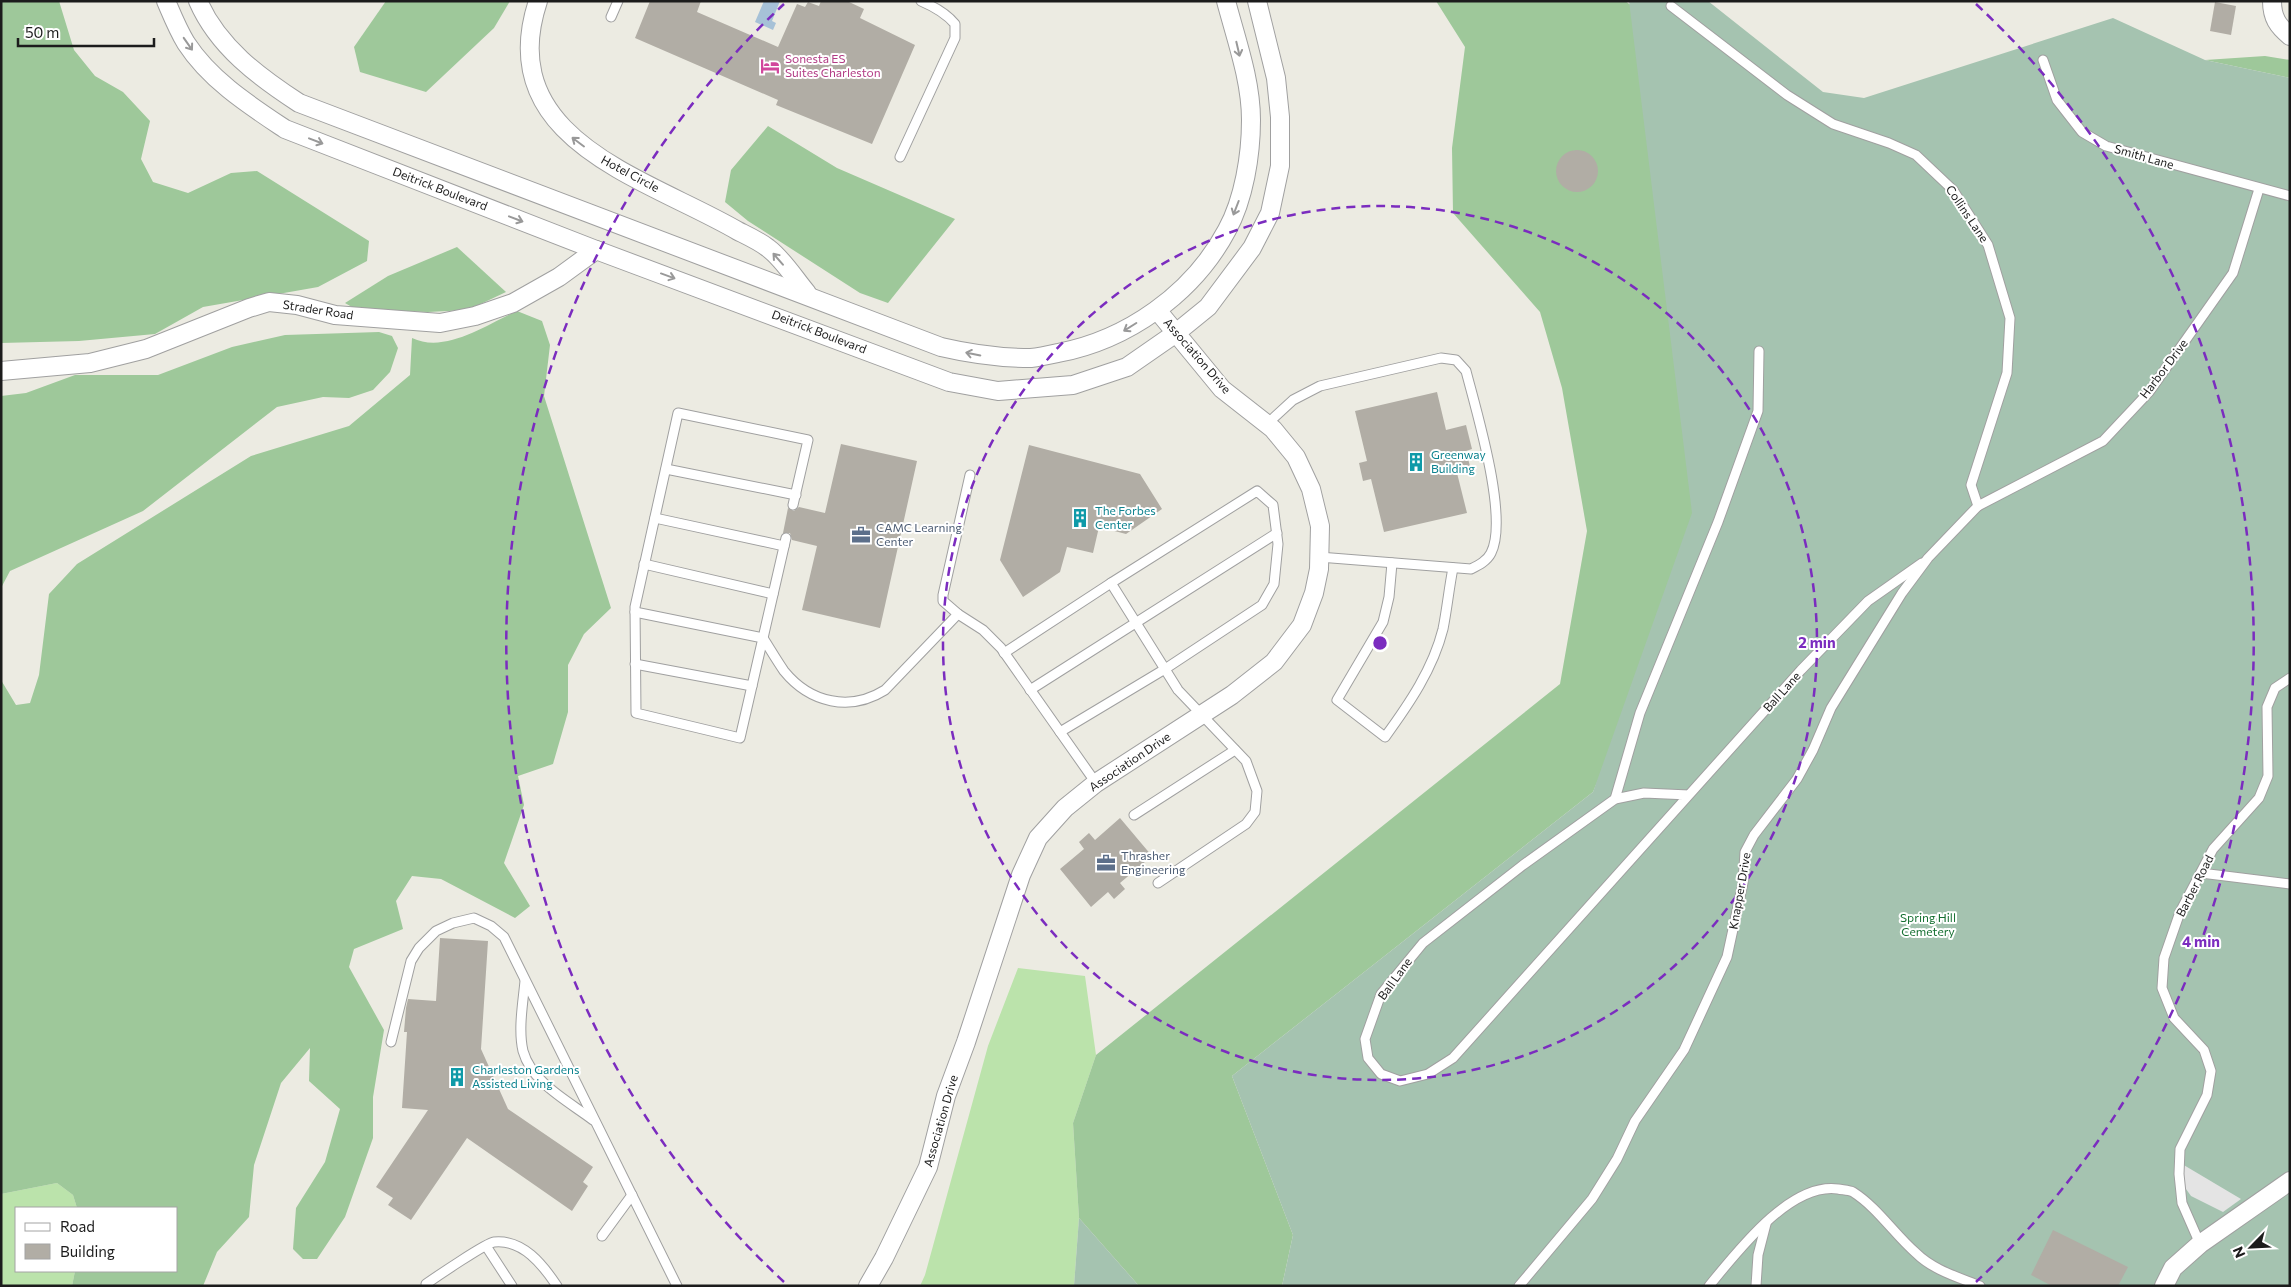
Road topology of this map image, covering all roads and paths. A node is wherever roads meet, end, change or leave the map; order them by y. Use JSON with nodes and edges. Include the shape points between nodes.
{"nodes":[{"id":1,"x":166,"y":1,"type":"edge"},
{"id":2,"x":198,"y":1,"type":"edge"},
{"id":3,"x":538,"y":1,"type":"edge"},
{"id":4,"x":618,"y":1,"type":"edge"},
{"id":5,"x":921,"y":1,"type":"edge"},
{"id":6,"x":1226,"y":1,"type":"edge"},
{"id":7,"x":1257,"y":1,"type":"edge"},
{"id":8,"x":2272,"y":1,"type":"edge"},
{"id":9,"x":1671,"y":6,"type":"dead end"},
{"id":10,"x":611,"y":17,"type":"dead end"},
{"id":11,"x":2290,"y":36,"type":"edge"},
{"id":12,"x":2043,"y":60,"type":"dead end"},
{"id":13,"x":900,"y":157,"type":"dead end"},
{"id":14,"x":2259,"y":189,"type":"junction"},
{"id":15,"x":2290,"y":196,"type":"edge"},
{"id":16,"x":596,"y":250,"type":"junction"},
{"id":17,"x":809,"y":296,"type":"junction"},
{"id":18,"x":1157,"y":310,"type":"junction"},
{"id":19,"x":1176,"y":333,"type":"junction"},
{"id":20,"x":1759,"y":350,"type":"dead end"},
{"id":21,"x":1,"y":371,"type":"edge"},
{"id":22,"x":1267,"y":424,"type":"junction"},
{"id":23,"x":666,"y":469,"type":"junction"},
{"id":24,"x":970,"y":475,"type":"dead end"},
{"id":25,"x":796,"y":496,"type":"junction"},
{"id":26,"x":793,"y":505,"type":"dead end"},
{"id":27,"x":1978,"y":506,"type":"junction"},
{"id":28,"x":655,"y":518,"type":"junction"},
{"id":29,"x":1277,"y":533,"type":"junction"},
{"id":30,"x":1319,"y":558,"type":"junction"},
{"id":31,"x":1928,"y":558,"type":"junction"},
{"id":32,"x":1392,"y":563,"type":"junction"},
{"id":33,"x":644,"y":564,"type":"junction"},
{"id":34,"x":1453,"y":568,"type":"junction"},
{"id":35,"x":1111,"y":583,"type":"junction"},
{"id":36,"x":773,"y":594,"type":"junction"},
{"id":37,"x":635,"y":612,"type":"junction"},
{"id":38,"x":958,"y":614,"type":"junction"},
{"id":39,"x":1136,"y":623,"type":"junction"},
{"id":40,"x":763,"y":638,"type":"junction"},
{"id":41,"x":1004,"y":653,"type":"junction"},
{"id":42,"x":636,"y":664,"type":"junction"},
{"id":43,"x":1165,"y":669,"type":"junction"},
{"id":44,"x":2290,"y":678,"type":"edge"},
{"id":45,"x":752,"y":686,"type":"junction"},
{"id":46,"x":1030,"y":690,"type":"junction"},
{"id":47,"x":1203,"y":714,"type":"junction"},
{"id":48,"x":1060,"y":732,"type":"junction"},
{"id":49,"x":1235,"y":750,"type":"junction"},
{"id":50,"x":1096,"y":783,"type":"junction"},
{"id":51,"x":1689,"y":795,"type":"junction"},
{"id":52,"x":1616,"y":799,"type":"junction"},
{"id":53,"x":1134,"y":815,"type":"dead end"},
{"id":54,"x":2201,"y":873,"type":"junction"},
{"id":55,"x":1158,"y":884,"type":"dead end"},
{"id":56,"x":2290,"y":884,"type":"edge"},
{"id":57,"x":525,"y":980,"type":"junction"},
{"id":58,"x":391,"y":1042,"type":"dead end"},
{"id":59,"x":595,"y":1121,"type":"junction"},
{"id":60,"x":2290,"y":1181,"type":"edge"},
{"id":61,"x":632,"y":1195,"type":"junction"},
{"id":62,"x":1766,"y":1224,"type":"junction"},
{"id":63,"x":602,"y":1236,"type":"dead end"},
{"id":64,"x":2200,"y":1244,"type":"junction"},
{"id":65,"x":486,"y":1246,"type":"junction"},
{"id":66,"x":426,"y":1284,"type":"dead end"},
{"id":67,"x":512,"y":1286,"type":"edge"},
{"id":68,"x":557,"y":1286,"type":"edge"},
{"id":69,"x":677,"y":1286,"type":"edge"},
{"id":70,"x":868,"y":1286,"type":"edge"},
{"id":71,"x":1519,"y":1286,"type":"edge"},
{"id":72,"x":1709,"y":1286,"type":"edge"},
{"id":73,"x":1756,"y":1286,"type":"edge"},
{"id":74,"x":1980,"y":1286,"type":"edge"},
{"id":75,"x":2164,"y":1286,"type":"edge"}],
"edges":[{"from":1,"to":16,"type":"street","name":"Deitrick Boulevard","one_way":true,"via":[[187,43],[209,70],[242,101],[285,129]]},
{"from":2,"to":17,"type":"street","via":[[225,44],[258,76],[299,103]]},
{"from":17,"to":3,"type":"street","name":"Hotel Circle","one_way":true,"via":[[768,248],[703,210],[608,164],[571,137],[546,109],[532,78],[530,25]]},
{"from":4,"to":10,"type":"lane"},
{"from":5,"to":13,"type":"lane","via":[[936,7],[956,24],[955,38]]},
{"from":6,"to":18,"type":"street","one_way":true,"via":[[1246,82],[1251,120],[1239,200],[1212,255],[1182,289]]},
{"from":7,"to":19,"type":"street","name":"Deitrick Boulevard","via":[[1276,78],[1280,117],[1280,166],[1270,213],[1252,248],[1228,283],[1208,307]]},
{"from":8,"to":11,"type":"street","via":[[2272,12],[2278,26]]},
{"from":9,"to":27,"type":"lane","name":"Collins Lane","via":[[1786,95],[1833,124],[1916,155],[1953,190],[1988,245],[2010,318],[2007,373],[1971,484]]},
{"from":12,"to":14,"type":"lane","name":"Smith Lane","via":[[2057,100],[2082,132],[2106,146]]},
{"from":14,"to":15,"type":"lane"},
{"from":14,"to":27,"type":"lane","name":"Harbor Drive","via":[[2234,273],[2149,392],[2103,441]]},
{"from":16,"to":19,"type":"street","name":"Deitrick Boulevard","one_way":true,"via":[[949,382],[998,391],[1073,385],[1127,367]]},
{"from":16,"to":21,"type":"street","name":"Strader Road","via":[[559,277],[513,303],[475,316],[440,323],[335,315],[269,302],[146,349],[90,363]]},
{"from":18,"to":17,"type":"street","one_way":true,"via":[[1123,332],[1080,349],[1033,358],[979,355],[941,347]]},
{"from":18,"to":19,"type":"street","name":"Association Drive"},
{"from":19,"to":22,"type":"street","name":"Association Drive","via":[[1222,389]]},
{"from":20,"to":52,"type":"lane","via":[[1758,411],[1718,522],[1640,713]]},
{"from":22,"to":30,"type":"street","name":"Association Drive","via":[[1296,457],[1311,489],[1320,526]]},
{"from":22,"to":34,"type":"lane","via":[[1293,400],[1320,386],[1441,358],[1456,360],[1466,371],[1490,465],[1495,540],[1484,562],[1471,569]]},
{"from":23,"to":25,"type":"lane"},
{"from":23,"to":25,"type":"lane","via":[[678,413],[808,440]]},
{"from":23,"to":28,"type":"lane"},
{"from":24,"to":38,"type":"lane","via":[[943,601]]},
{"from":25,"to":26,"type":"lane"},
{"from":27,"to":31,"type":"lane","name":"Knapper Drive"},
{"from":28,"to":33,"type":"lane"},
{"from":28,"to":36,"type":"lane","via":[[785,542]]},
{"from":29,"to":35,"type":"lane","via":[[1273,505],[1257,491]]},
{"from":29,"to":39,"type":"lane"},
{"from":29,"to":43,"type":"lane","via":[[1274,584],[1262,605]]},
{"from":30,"to":32,"type":"lane"},
{"from":30,"to":47,"type":"street","name":"Association Drive","via":[[1314,593],[1302,625],[1274,662]]},
{"from":31,"to":51,"type":"lane","name":"Ball Lane","via":[[1868,601]]},
{"from":31,"to":71,"type":"lane","name":"Knapper Drive","via":[[1902,592],[1831,708],[1797,779],[1754,835],[1745,852],[1743,883],[1727,956],[1684,1050],[1636,1121],[1592,1199]]},
{"from":32,"to":34,"type":"lane"},
{"from":32,"to":34,"type":"lane","via":[[1383,622],[1337,700],[1385,737],[1412,699],[1429,666],[1442,630]]},
{"from":33,"to":36,"type":"lane"},
{"from":33,"to":37,"type":"lane"},
{"from":35,"to":39,"type":"lane"},
{"from":35,"to":41,"type":"lane"},
{"from":36,"to":40,"type":"lane"},
{"from":37,"to":40,"type":"lane"},
{"from":37,"to":42,"type":"lane"},
{"from":38,"to":40,"type":"lane","via":[[885,690],[870,700],[842,704],[816,697],[801,687],[785,672]]},
{"from":38,"to":41,"type":"lane","via":[[983,630]]},
{"from":39,"to":43,"type":"lane"},
{"from":39,"to":46,"type":"lane"},
{"from":40,"to":45,"type":"lane"},
{"from":41,"to":46,"type":"lane"},
{"from":42,"to":45,"type":"lane"},
{"from":42,"to":45,"type":"lane","via":[[636,714],[740,738]]},
{"from":43,"to":47,"type":"lane","via":[[1178,690]]},
{"from":43,"to":48,"type":"lane"},
{"from":44,"to":54,"type":"lane","name":"Barber Road","via":[[2275,688],[2267,707],[2268,776],[2259,798],[2213,849]]},
{"from":46,"to":48,"type":"lane"},
{"from":47,"to":49,"type":"lane"},
{"from":47,"to":50,"type":"street","name":"Association Drive"},
{"from":48,"to":50,"type":"lane"},
{"from":49,"to":53,"type":"lane"},
{"from":49,"to":55,"type":"lane","via":[[1253,775],[1257,791],[1255,812],[1246,824]]},
{"from":50,"to":70,"type":"street","name":"Association Drive","via":[[1065,808],[1038,838],[1021,875],[946,1096],[928,1167]]},
{"from":51,"to":52,"type":"lane","name":"Ball Lane","via":[[1644,793]]},
{"from":51,"to":52,"type":"lane","name":"Ball Lane","via":[[1453,1058],[1428,1074],[1400,1081],[1381,1074],[1368,1058],[1365,1039],[1381,994],[1423,942]]},
{"from":54,"to":56,"type":"lane"},
{"from":54,"to":64,"type":"lane","name":"Barber Road","via":[[2180,912],[2164,958],[2162,988],[2174,1018],[2204,1050],[2211,1071],[2207,1095],[2180,1148],[2182,1203]]},
{"from":57,"to":58,"type":"lane","via":[[504,937],[474,918],[453,923],[436,931],[411,961]]},
{"from":57,"to":59,"type":"lane"},
{"from":57,"to":59,"type":"lane","via":[[522,1027],[524,1051],[531,1067],[542,1083]]},
{"from":59,"to":61,"type":"lane"},
{"from":60,"to":64,"type":"street"},
{"from":61,"to":63,"type":"lane"},
{"from":61,"to":69,"type":"lane"},
{"from":62,"to":72,"type":"lane","via":[[1750,1236]]},
{"from":62,"to":73,"type":"lane","via":[[1758,1255]]},
{"from":62,"to":74,"type":"lane","via":[[1776,1212],[1812,1191],[1834,1188],[1851,1191],[1874,1209],[1917,1255],[1935,1268]]},
{"from":64,"to":75,"type":"street","via":[[2173,1268]]},
{"from":65,"to":66,"type":"lane"},
{"from":65,"to":67,"type":"lane"},
{"from":65,"to":68,"type":"lane","via":[[492,1242],[509,1243],[526,1251],[542,1265]]}]}
